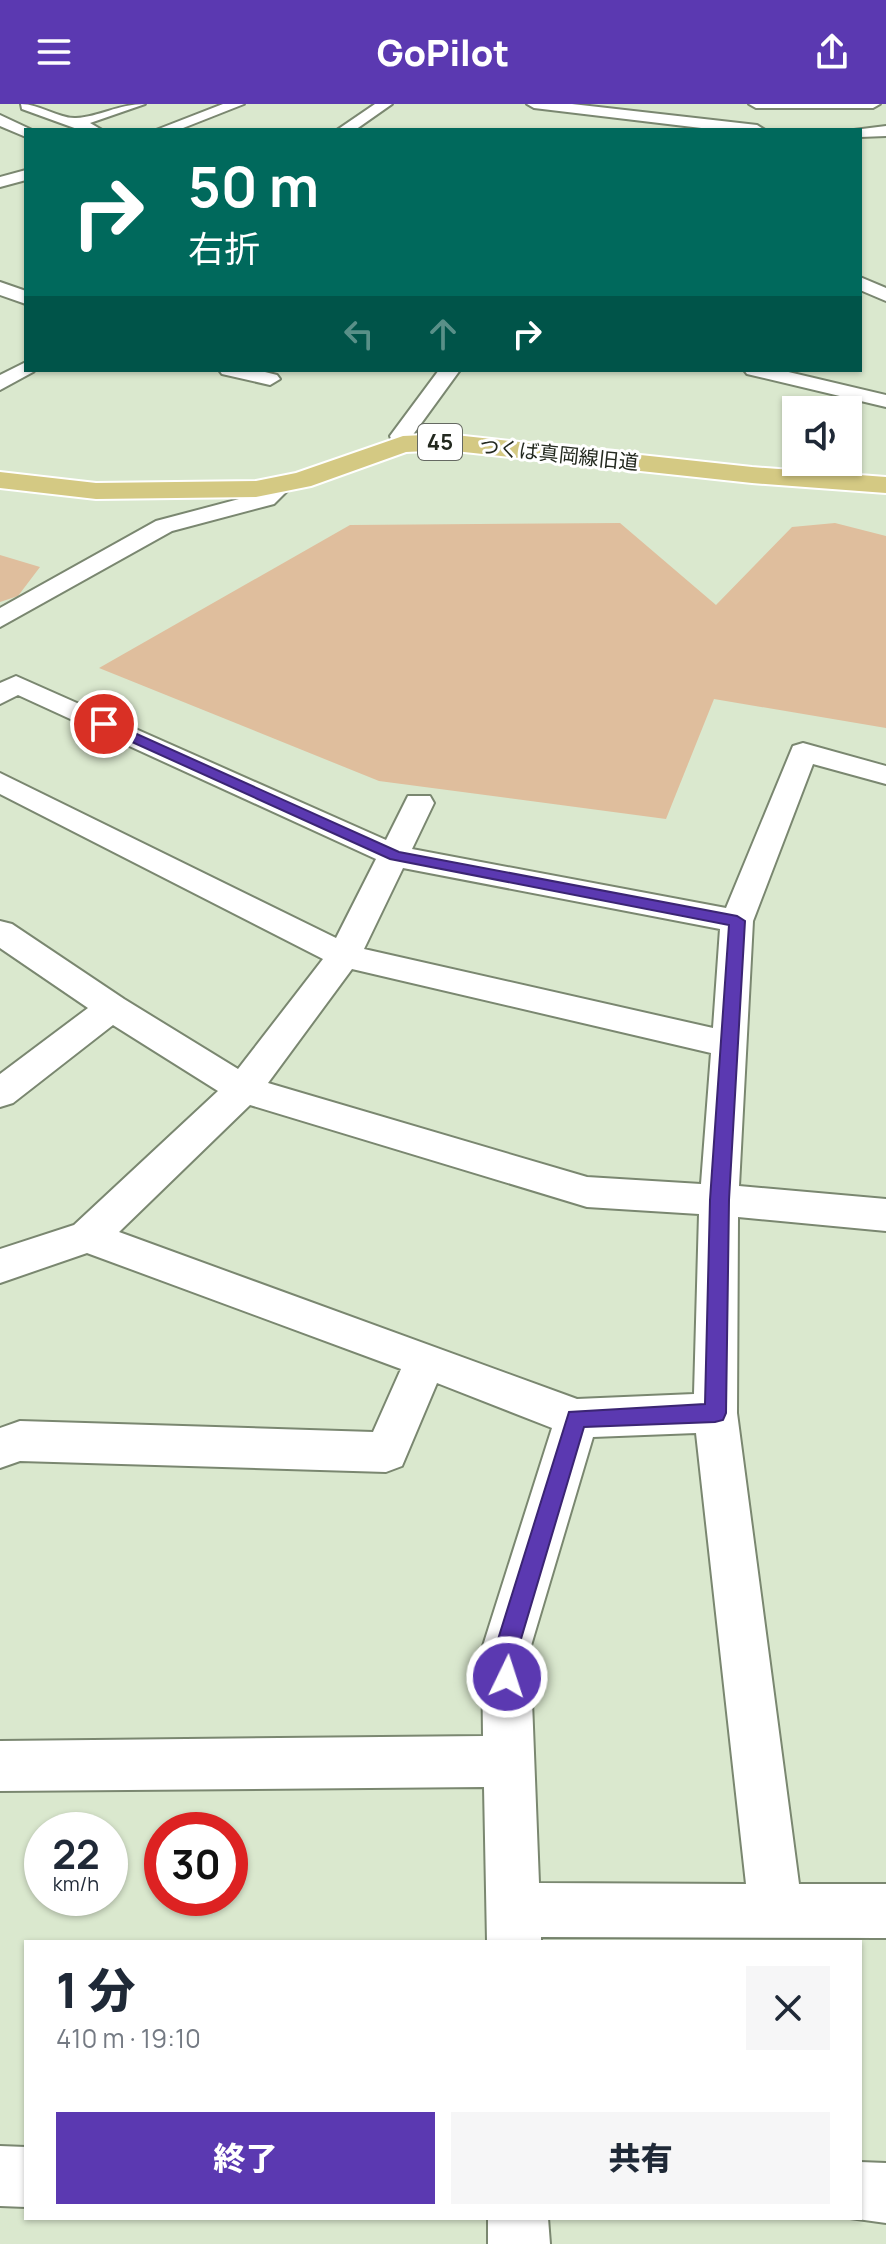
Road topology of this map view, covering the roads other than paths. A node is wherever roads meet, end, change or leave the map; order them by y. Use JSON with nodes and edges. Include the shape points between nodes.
{"nodes":[{"id":1,"x":138,"y":104,"type":"edge"},
{"id":2,"x":237,"y":104,"type":"edge"},
{"id":3,"x":385,"y":104,"type":"edge"},
{"id":4,"x":534,"y":104,"type":"edge"},
{"id":5,"x":756,"y":104,"type":"edge"},
{"id":6,"x":873,"y":104,"type":"edge"},
{"id":7,"x":30,"y":105,"type":"edge"},
{"id":8,"x":837,"y":105,"type":"edge"},
{"id":9,"x":0,"y":109,"type":"edge"},
{"id":10,"x":570,"y":111,"type":"edge"},
{"id":11,"x":0,"y":120,"type":"edge"},
{"id":12,"x":75,"y":123,"type":"junction"},
{"id":13,"x":89,"y":128,"type":"edge"},
{"id":14,"x":170,"y":128,"type":"edge"},
{"id":15,"x":348,"y":128,"type":"edge"},
{"id":16,"x":737,"y":128,"type":"edge"},
{"id":17,"x":24,"y":131,"type":"edge"},
{"id":18,"x":886,"y":131,"type":"edge"},
{"id":19,"x":862,"y":132,"type":"edge"},
{"id":20,"x":24,"y":176,"type":"edge"},
{"id":21,"x":0,"y":182,"type":"edge"},
{"id":22,"x":862,"y":284,"type":"edge"},
{"id":23,"x":0,"y":288,"type":"edge"},
{"id":24,"x":886,"y":295,"type":"edge"},
{"id":25,"x":24,"y":297,"type":"edge"},
{"id":26,"x":23,"y":356,"type":"edge"},
{"id":27,"x":238,"y":372,"type":"edge"},
{"id":28,"x":449,"y":372,"type":"edge"},
{"id":29,"x":763,"y":372,"type":"edge"},
{"id":30,"x":270,"y":379,"type":"dead end"},
{"id":31,"x":0,"y":384,"type":"edge"},
{"id":32,"x":886,"y":401,"type":"edge"},
{"id":33,"x":403,"y":444,"type":"junction"},
{"id":34,"x":0,"y":480,"type":"edge"},
{"id":35,"x":886,"y":485,"type":"edge"},
{"id":36,"x":280,"y":486,"type":"junction"},
{"id":37,"x":0,"y":619,"type":"edge"},
{"id":38,"x":0,"y":696,"type":"edge"},
{"id":39,"x":886,"y":775,"type":"edge"},
{"id":40,"x":0,"y":782,"type":"edge"},
{"id":41,"x":419,"y":803,"type":"dead end"},
{"id":42,"x":395,"y":856,"type":"junction"},
{"id":43,"x":737,"y":921,"type":"junction"},
{"id":44,"x":0,"y":932,"type":"edge"},
{"id":45,"x":344,"y":956,"type":"junction"},
{"id":46,"x":112,"y":1008,"type":"junction"},
{"id":47,"x":729,"y":1044,"type":"junction"},
{"id":48,"x":243,"y":1089,"type":"junction"},
{"id":49,"x":0,"y":1093,"type":"edge"},
{"id":50,"x":719,"y":1200,"type":"junction"},
{"id":51,"x":886,"y":1215,"type":"edge"},
{"id":52,"x":88,"y":1237,"type":"junction"},
{"id":53,"x":0,"y":1266,"type":"edge"},
{"id":54,"x":426,"y":1360,"type":"junction"},
{"id":55,"x":715,"y":1413,"type":"junction"},
{"id":56,"x":577,"y":1418,"type":"junction"},
{"id":57,"x":0,"y":1448,"type":"edge"},
{"id":58,"x":509,"y":1761,"type":"junction"},
{"id":59,"x":0,"y":1766,"type":"edge"},
{"id":60,"x":886,"y":1911,"type":"edge"},
{"id":61,"x":776,"y":1912,"type":"junction"},
{"id":62,"x":513,"y":1926,"type":"edge"},
{"id":63,"x":0,"y":2176,"type":"edge"},
{"id":64,"x":24,"y":2177,"type":"edge"},
{"id":65,"x":862,"y":2192,"type":"edge"},
{"id":66,"x":886,"y":2193,"type":"edge"},
{"id":67,"x":518,"y":2220,"type":"edge"},
{"id":68,"x":519,"y":2244,"type":"edge"}],
"edges":[{"from":1,"to":12,"type":"street"},
{"from":2,"to":14,"type":"street"},
{"from":3,"to":15,"type":"street"},
{"from":4,"to":10,"type":"street"},
{"from":5,"to":8,"type":"street"},
{"from":6,"to":8,"type":"street"},
{"from":7,"to":9,"type":"street"},
{"from":7,"to":12,"type":"street"},
{"from":10,"to":16,"type":"street"},
{"from":11,"to":17,"type":"street"},
{"from":12,"to":13,"type":"street"},
{"from":18,"to":19,"type":"street"},
{"from":20,"to":21,"type":"street"},
{"from":22,"to":24,"type":"street"},
{"from":23,"to":25,"type":"street"},
{"from":26,"to":31,"type":"street"},
{"from":27,"to":30,"type":"street"},
{"from":28,"to":33,"type":"street","via":[[401,436]]},
{"from":29,"to":32,"type":"street"},
{"from":33,"to":35,"type":"main road","name":"つくば真岡線旧道","number":"45","via":[[498,446],[695,470]]},
{"from":33,"to":36,"type":"main road","name":"つくば真岡線旧道","number":"45"},
{"from":34,"to":36,"type":"main road","name":"つくば真岡線旧道","number":"45","via":[[96,491]]},
{"from":36,"to":37,"type":"street","via":[[266,499],[164,526]]},
{"from":38,"to":42,"type":"street","via":[[16,684]]},
{"from":39,"to":43,"type":"street","via":[[803,752]]},
{"from":40,"to":45,"type":"street"},
{"from":41,"to":42,"type":"street"},
{"from":42,"to":43,"type":"street"},
{"from":42,"to":45,"type":"street"},
{"from":43,"to":47,"type":"street"},
{"from":44,"to":46,"type":"street"},
{"from":45,"to":47,"type":"street"},
{"from":45,"to":48,"type":"street"},
{"from":46,"to":48,"type":"street"},
{"from":46,"to":49,"type":"street"},
{"from":47,"to":50,"type":"street"},
{"from":48,"to":50,"type":"street","via":[[587,1192]]},
{"from":48,"to":52,"type":"street"},
{"from":50,"to":51,"type":"street"},
{"from":50,"to":55,"type":"street"},
{"from":52,"to":53,"type":"street"},
{"from":52,"to":54,"type":"street"},
{"from":54,"to":56,"type":"street"},
{"from":54,"to":57,"type":"street","via":[[386,1452],[20,1441]]},
{"from":55,"to":56,"type":"street"},
{"from":55,"to":61,"type":"street"},
{"from":56,"to":58,"type":"street","via":[[506,1649]]},
{"from":58,"to":59,"type":"street"},
{"from":58,"to":62,"type":"street"},
{"from":60,"to":61,"type":"street"},
{"from":61,"to":62,"type":"street"},
{"from":63,"to":64,"type":"street"},
{"from":65,"to":66,"type":"street"},
{"from":67,"to":68,"type":"street"}]}
